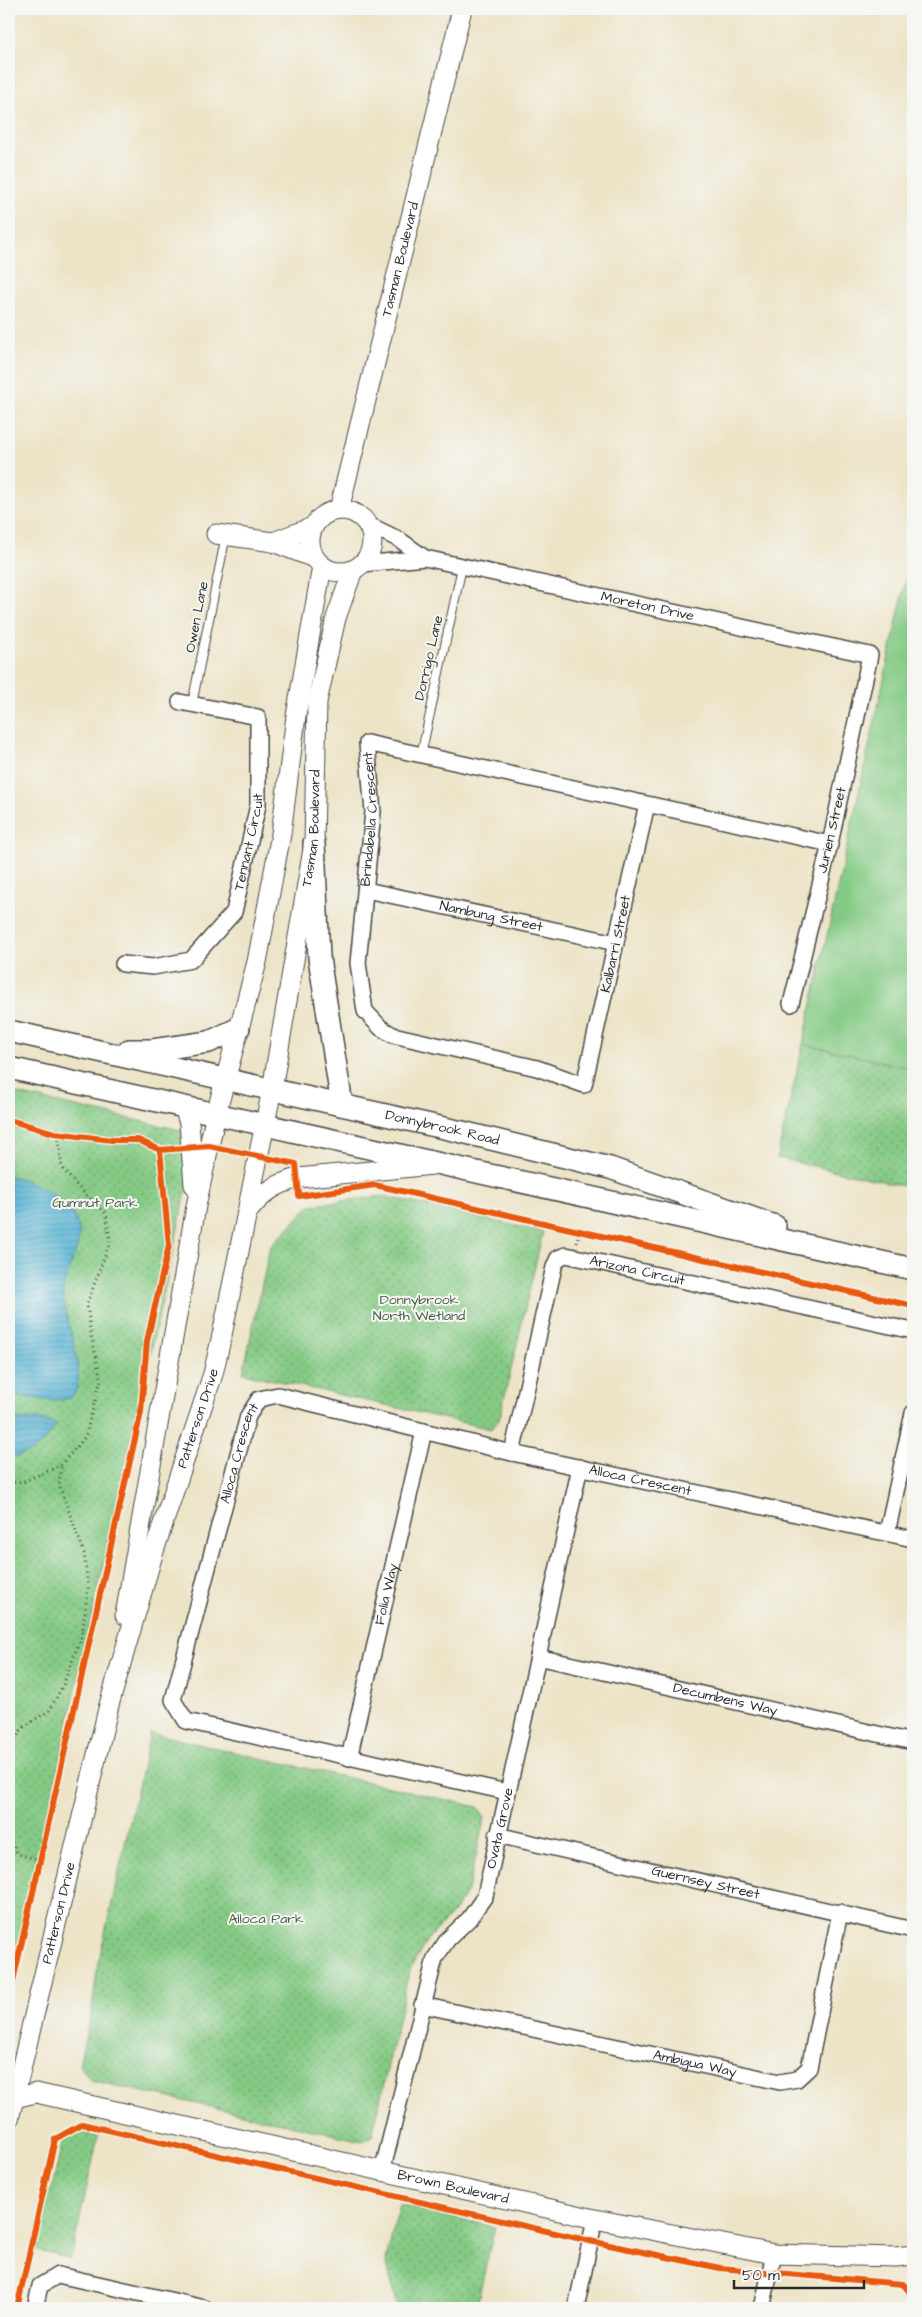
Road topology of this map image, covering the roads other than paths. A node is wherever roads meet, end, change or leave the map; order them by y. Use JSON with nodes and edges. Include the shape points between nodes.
{"nodes":[{"id":1,"x":462,"y":9,"type":"edge"},
{"id":2,"x":339,"y":510,"type":"junction"},
{"id":3,"x":367,"y":524,"type":"junction"},
{"id":4,"x":313,"y":527,"type":"junction"},
{"id":5,"x":221,"y":534,"type":"joint"},
{"id":6,"x":273,"y":542,"type":"junction"},
{"id":7,"x":425,"y":558,"type":"junction"},
{"id":8,"x":318,"y":562,"type":"junction"},
{"id":9,"x":357,"y":567,"type":"junction"},
{"id":10,"x":462,"y":567,"type":"junction"},
{"id":11,"x":870,"y":656,"type":"joint"},
{"id":12,"x":186,"y":703,"type":"joint"},
{"id":13,"x":420,"y":755,"type":"junction"},
{"id":14,"x":647,"y":804,"type":"junction"},
{"id":15,"x":314,"y":843,"type":"junction"},
{"id":16,"x":830,"y":844,"type":"junction"},
{"id":17,"x":366,"y":890,"type":"junction"},
{"id":18,"x":616,"y":943,"type":"junction"},
{"id":19,"x":123,"y":964,"type":"dead end"},
{"id":20,"x":791,"y":1004,"type":"dead end"},
{"id":21,"x":239,"y":1028,"type":"junction"},
{"id":22,"x":9,"y":1031,"type":"edge"},
{"id":23,"x":99,"y":1051,"type":"junction"},
{"id":24,"x":9,"y":1068,"type":"edge"},
{"id":25,"x":225,"y":1078,"type":"junction"},
{"id":26,"x":584,"y":1084,"type":"joint"},
{"id":27,"x":272,"y":1089,"type":"junction"},
{"id":28,"x":342,"y":1105,"type":"junction"},
{"id":29,"x":184,"y":1107,"type":"junction"},
{"id":30,"x":216,"y":1114,"type":"junction"},
{"id":31,"x":266,"y":1125,"type":"junction"},
{"id":32,"x":444,"y":1164,"type":"junction"},
{"id":33,"x":196,"y":1206,"type":"junction"},
{"id":34,"x":248,"y":1211,"type":"junction"},
{"id":35,"x":867,"y":1258,"type":"junction"},
{"id":36,"x":913,"y":1269,"type":"edge"},
{"id":37,"x":913,"y":1332,"type":"edge"},
{"id":38,"x":913,"y":1413,"type":"edge"},
{"id":39,"x":424,"y":1431,"type":"junction"},
{"id":40,"x":512,"y":1453,"type":"junction"},
{"id":41,"x":580,"y":1468,"type":"junction"},
{"id":42,"x":887,"y":1533,"type":"junction"},
{"id":43,"x":913,"y":1539,"type":"edge"},
{"id":44,"x":538,"y":1657,"type":"junction"},
{"id":45,"x":109,"y":1705,"type":"junction"},
{"id":46,"x":913,"y":1742,"type":"edge"},
{"id":47,"x":349,"y":1758,"type":"junction"},
{"id":48,"x":507,"y":1792,"type":"junction"},
{"id":49,"x":497,"y":1835,"type":"junction"},
{"id":50,"x":840,"y":1912,"type":"junction"},
{"id":51,"x":913,"y":1930,"type":"edge"},
{"id":52,"x":422,"y":2005,"type":"junction"},
{"id":53,"x":11,"y":2097,"type":"edge"},
{"id":54,"x":9,"y":2119,"type":"edge"},
{"id":55,"x":382,"y":2172,"type":"junction"},
{"id":56,"x":595,"y":2219,"type":"junction"},
{"id":57,"x":774,"y":2254,"type":"junction"},
{"id":58,"x":907,"y":2258,"type":"edge"},
{"id":59,"x":35,"y":2308,"type":"edge"},
{"id":60,"x":205,"y":2308,"type":"edge"},
{"id":61,"x":576,"y":2308,"type":"edge"},
{"id":62,"x":762,"y":2308,"type":"edge"}],
"edges":[{"from":1,"to":2,"type":"street","name":"Tasman Boulevard"},
{"from":2,"to":3,"type":"street","via":[[350,511]]},
{"from":2,"to":4,"type":"street","via":[[319,518]]},
{"from":3,"to":7,"type":"street","name":"Moreton Drive","via":[[400,540]]},
{"from":3,"to":9,"type":"street","via":[[372,545]]},
{"from":4,"to":6,"type":"street"},
{"from":4,"to":8,"type":"street","via":[[310,548]]},
{"from":5,"to":6,"type":"street"},
{"from":5,"to":12,"type":"lane","name":"Owen Lane"},
{"from":6,"to":8,"type":"street"},
{"from":7,"to":9,"type":"street","name":"Moreton Drive"},
{"from":7,"to":10,"type":"street","name":"Moreton Drive"},
{"from":8,"to":9,"type":"street","via":[[342,572]]},
{"from":8,"to":21,"type":"street","name":"Tasman Boulevard","via":[[281,834],[257,962]]},
{"from":9,"to":15,"type":"street","name":"Tasman Boulevard","via":[[336,618],[317,702]]},
{"from":10,"to":11,"type":"street","name":"Moreton Drive"},
{"from":10,"to":13,"type":"lane","name":"Dorrigo Lane"},
{"from":11,"to":16,"type":"street","name":"Jurien Street"},
{"from":12,"to":19,"type":"street","name":"Tennant Circuit","via":[[258,717],[258,805],[234,912],[191,960],[153,967]]},
{"from":13,"to":14,"type":"street","name":"Brindabella Crescent"},
{"from":13,"to":17,"type":"street","name":"Brindabella Crescent","via":[[367,743],[372,812]]},
{"from":14,"to":16,"type":"street","name":"Brindabella Crescent"},
{"from":14,"to":18,"type":"street","name":"Kalbarri Street"},
{"from":15,"to":27,"type":"street","name":"Tasman Boulevard"},
{"from":15,"to":28,"type":"main road","via":[[319,958]]},
{"from":16,"to":20,"type":"street","name":"Jurien Street"},
{"from":17,"to":18,"type":"street","name":"Nambung Street"},
{"from":17,"to":26,"type":"street","name":"Brindabella Crescent","via":[[358,963],[365,1011],[381,1028],[393,1035],[536,1068]]},
{"from":18,"to":26,"type":"street","name":"Kalbarri Street"},
{"from":21,"to":23,"type":"main road","via":[[209,1042],[152,1050]]},
{"from":21,"to":25,"type":"street","name":"Tasman Boulevard"},
{"from":22,"to":23,"type":"main road","name":"Donnybrook Road"},
{"from":23,"to":25,"type":"main road","name":"Donnybrook Road"},
{"from":24,"to":29,"type":"main road","name":"Donnybrook Road"},
{"from":25,"to":27,"type":"main road","name":"Donnybrook Road"},
{"from":25,"to":30,"type":"street","name":"Tasman Boulevard"},
{"from":27,"to":28,"type":"main road","name":"Donnybrook Road"},
{"from":27,"to":31,"type":"street","name":"Tasman Boulevard"},
{"from":28,"to":35,"type":"main road","name":"Donnybrook Road","via":[[610,1168]]},
{"from":29,"to":30,"type":"main road","name":"Donnybrook Road"},
{"from":29,"to":33,"type":"street","via":[[189,1123]]},
{"from":30,"to":31,"type":"main road","name":"Donnybrook Road"},
{"from":30,"to":33,"type":"street","name":"Patterson Drive"},
{"from":31,"to":32,"type":"main road","name":"Donnybrook Road"},
{"from":31,"to":34,"type":"street","name":"Patterson Drive"},
{"from":32,"to":34,"type":"street","via":[[298,1178],[279,1183],[264,1193]]},
{"from":32,"to":35,"type":"main road","name":"Donnybrook Road"},
{"from":33,"to":45,"type":"street","name":"Patterson Drive"},
{"from":34,"to":45,"type":"street","name":"Patterson Drive","via":[[213,1374],[153,1554]]},
{"from":35,"to":36,"type":"main road","name":"Donnybrook Road"},
{"from":37,"to":40,"type":"street","name":"Arizona Circuit","via":[[566,1255],[558,1258],[554,1267]]},
{"from":38,"to":42,"type":"street"},
{"from":39,"to":40,"type":"street","name":"Alloca Crescent"},
{"from":39,"to":47,"type":"street","name":"Folia Way"},
{"from":39,"to":47,"type":"street","name":"Alloca Crescent","via":[[278,1395],[259,1399],[248,1416],[174,1700],[186,1721]]},
{"from":40,"to":41,"type":"street","name":"Alloca Crescent"},
{"from":41,"to":42,"type":"street","name":"Alloca Crescent"},
{"from":41,"to":44,"type":"street","name":"Ovata Grove"},
{"from":42,"to":43,"type":"street","name":"Alloca Crescent"},
{"from":44,"to":46,"type":"street","name":"Decumbens Way"},
{"from":44,"to":48,"type":"street","name":"Ovata Grove"},
{"from":45,"to":53,"type":"street","name":"Patterson Drive"},
{"from":47,"to":48,"type":"street","name":"Alloca Crescent"},
{"from":48,"to":49,"type":"street","name":"Ovata Grove"},
{"from":49,"to":50,"type":"street","name":"Guernsey Street"},
{"from":49,"to":52,"type":"street","name":"Ovata Grove","via":[[485,1896],[435,1958]]},
{"from":50,"to":51,"type":"street","name":"Guernsey Street"},
{"from":50,"to":52,"type":"street","name":"Ambigua Way","via":[[809,2068],[797,2079],[780,2082]]},
{"from":52,"to":55,"type":"street","name":"Ovata Grove"},
{"from":53,"to":54,"type":"street","name":"Patterson Drive"},
{"from":53,"to":55,"type":"street","name":"Brown Boulevard","via":[[36,2093]]},
{"from":55,"to":56,"type":"street","name":"Brown Boulevard"},
{"from":56,"to":57,"type":"street","name":"Brown Boulevard"},
{"from":56,"to":61,"type":"street"},
{"from":57,"to":58,"type":"street","name":"Brown Boulevard"},
{"from":57,"to":62,"type":"street"},
{"from":59,"to":60,"type":"street","via":[[40,2286],[58,2275]]}]}
